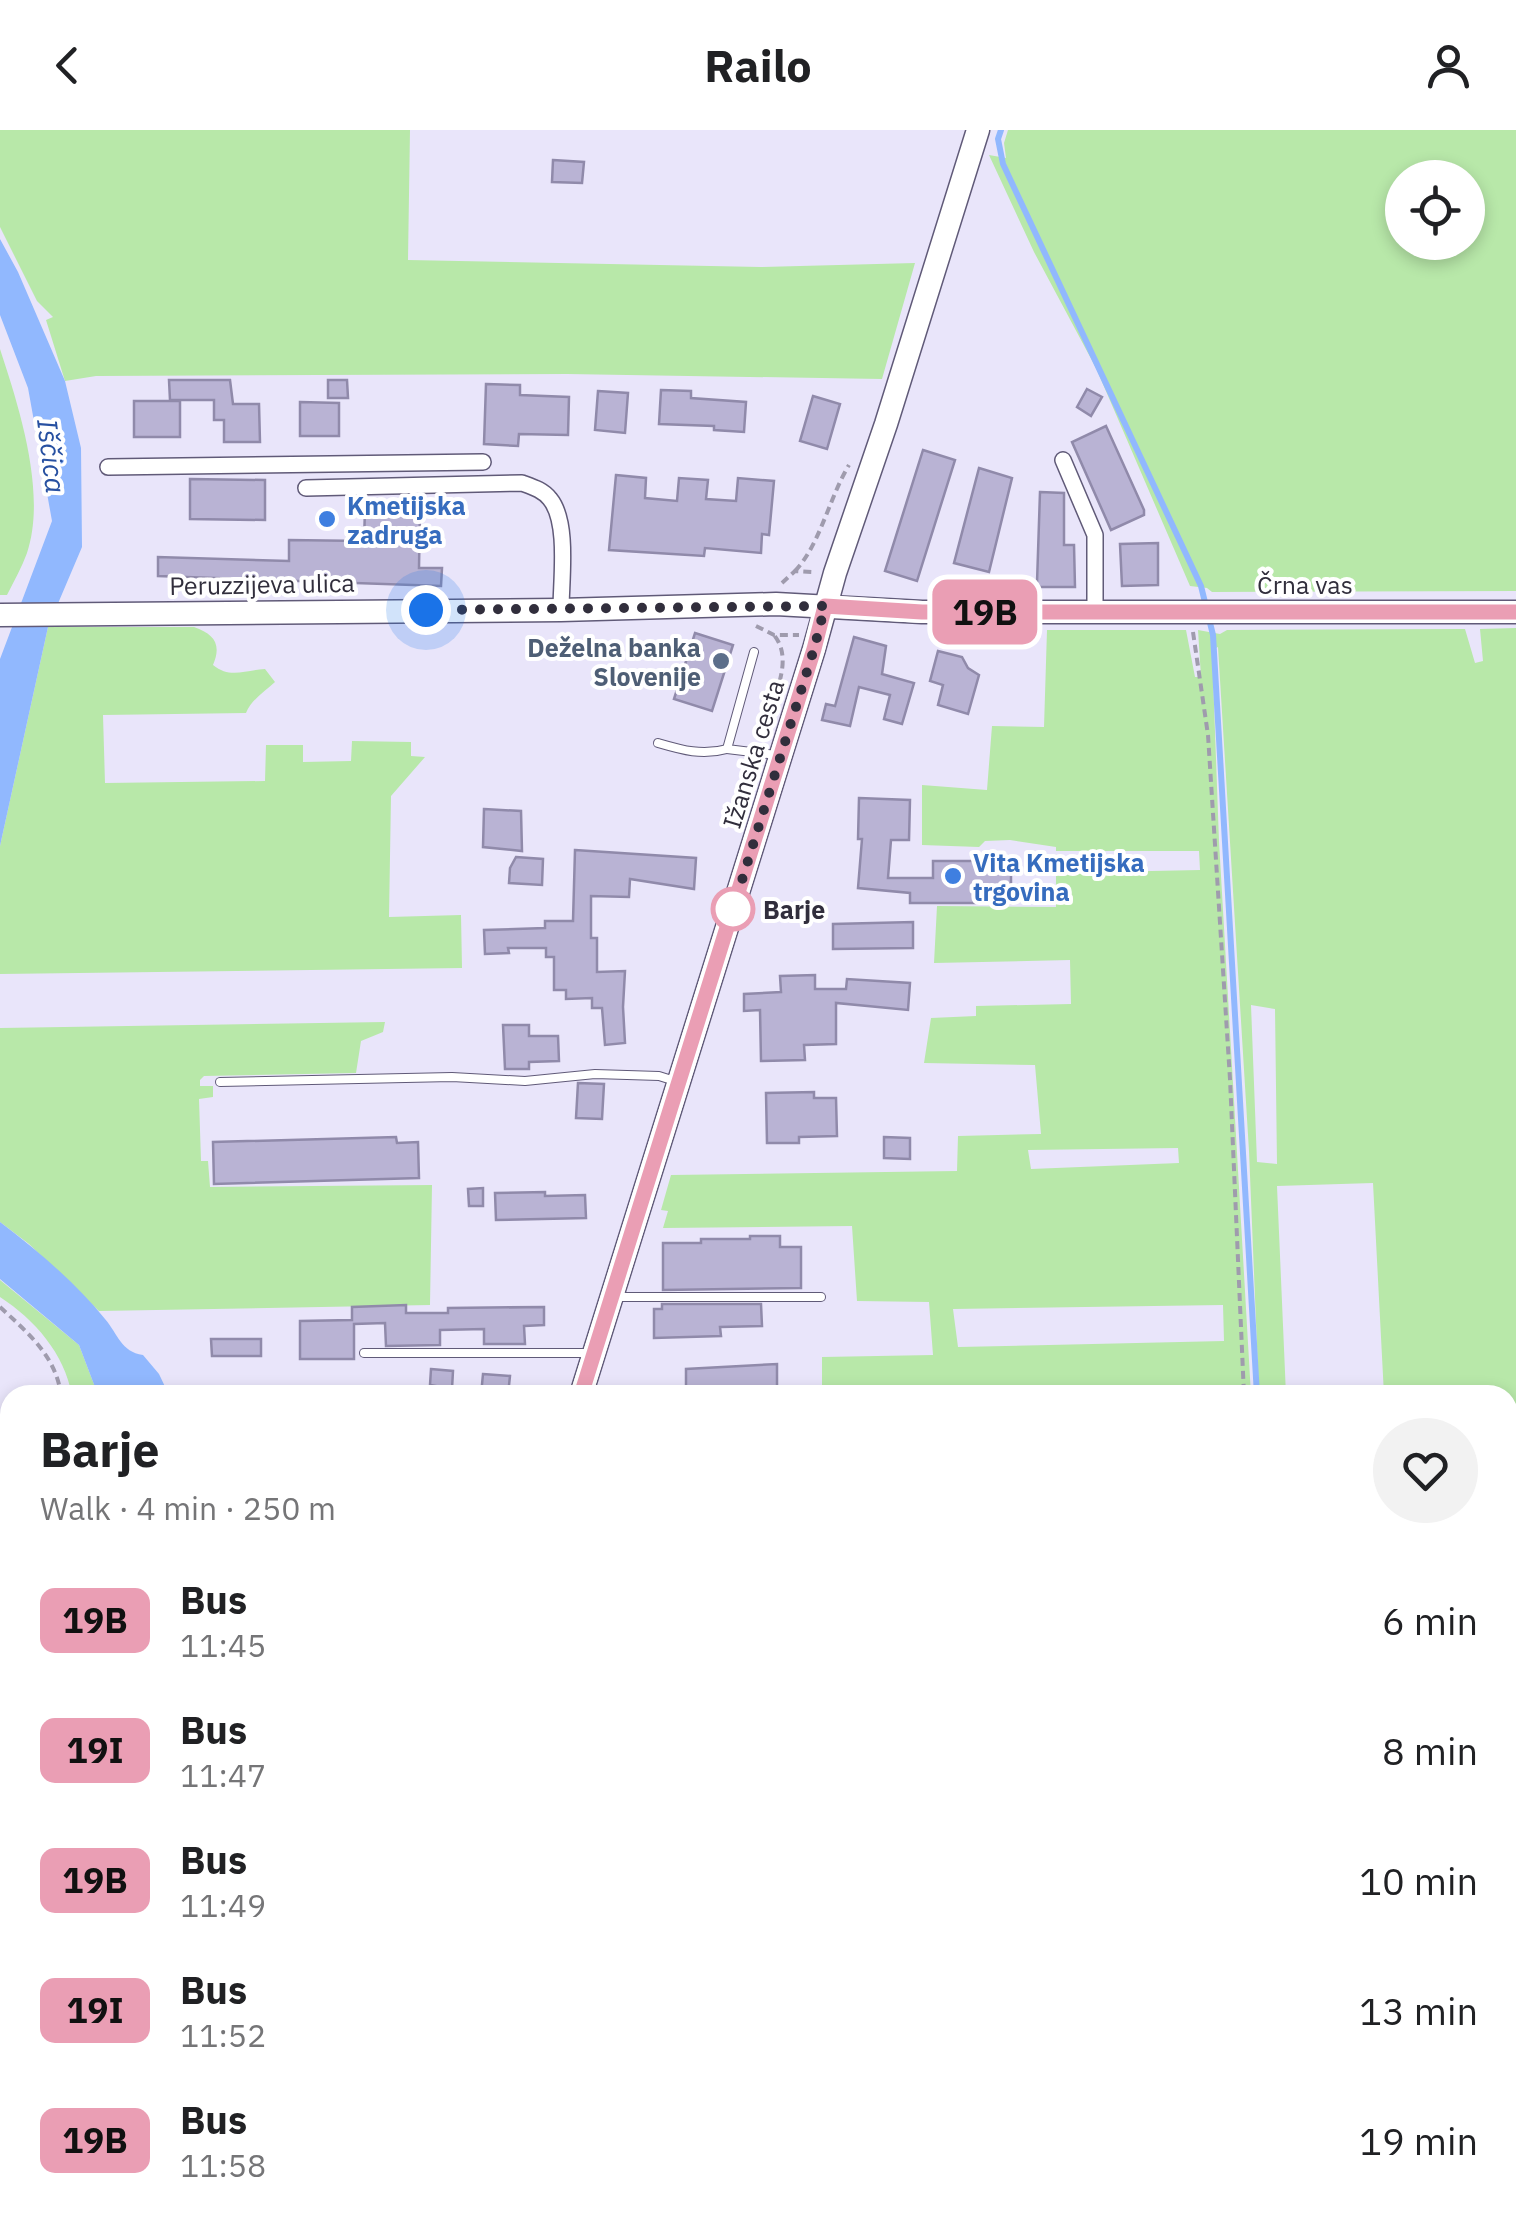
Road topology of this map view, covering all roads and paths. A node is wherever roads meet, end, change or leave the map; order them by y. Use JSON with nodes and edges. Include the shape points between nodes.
{"nodes":[{"id":1,"x":977,"y":130,"type":"edge"},
{"id":2,"x":1063,"y":460,"type":"dead end"},
{"id":3,"x":483,"y":462,"type":"dead end"},
{"id":4,"x":108,"y":467,"type":"dead end"},
{"id":5,"x":306,"y":488,"type":"dead end"},
{"id":6,"x":807,"y":572,"type":"dead end"},
{"id":7,"x":781,"y":588,"type":"dead end"},
{"id":8,"x":825,"y":606,"type":"junction"},
{"id":9,"x":562,"y":610,"type":"junction"},
{"id":10,"x":1095,"y":611,"type":"junction"},
{"id":11,"x":1516,"y":612,"type":"edge"},
{"id":12,"x":0,"y":615,"type":"edge"},
{"id":13,"x":1202,"y":617,"type":"junction"},
{"id":14,"x":768,"y":630,"type":"dead end"},
{"id":15,"x":784,"y":634,"type":"dead end"},
{"id":16,"x":754,"y":652,"type":"dead end"},
{"id":17,"x":658,"y":743,"type":"dead end"},
{"id":18,"x":727,"y":749,"type":"junction"},
{"id":19,"x":781,"y":756,"type":"junction"},
{"id":20,"x":220,"y":1082,"type":"dead end"},
{"id":21,"x":679,"y":1082,"type":"junction"},
{"id":22,"x":612,"y":1297,"type":"junction"},
{"id":23,"x":821,"y":1297,"type":"dead end"},
{"id":24,"x":0,"y":1307,"type":"edge"},
{"id":25,"x":364,"y":1352,"type":"dead end"},
{"id":26,"x":594,"y":1352,"type":"junction"},
{"id":27,"x":60,"y":1385,"type":"edge"},
{"id":28,"x":584,"y":1385,"type":"edge"},
{"id":29,"x":1244,"y":1385,"type":"edge"}],
"edges":[{"from":1,"to":8,"type":"street","name":"Ižanska cesta"},
{"from":2,"to":10,"type":"street","via":[[1095,535]]},
{"from":3,"to":4,"type":"street"},
{"from":5,"to":9,"type":"street","via":[[522,483],[542,491],[561,519]]},
{"from":6,"to":7,"type":"path","via":[[784,578]]},
{"from":8,"to":9,"type":"street","name":"Peruzzijeva ulica"},
{"from":8,"to":10,"type":"street","name":"Črna vas"},
{"from":8,"to":19,"type":"street","name":"Ižanska cesta"},
{"from":9,"to":12,"type":"street","name":"Peruzzijeva ulica"},
{"from":10,"to":13,"type":"street","name":"Črna vas"},
{"from":11,"to":13,"type":"street","name":"Črna vas"},
{"from":13,"to":29,"type":"path"},
{"from":14,"to":15,"type":"path"},
{"from":16,"to":18,"type":"lane"},
{"from":17,"to":18,"type":"lane","via":[[693,753]]},
{"from":18,"to":19,"type":"lane"},
{"from":19,"to":21,"type":"street","name":"Ižanska cesta"},
{"from":20,"to":21,"type":"lane","via":[[525,1081],[595,1074]]},
{"from":21,"to":22,"type":"street","name":"Ižanska cesta"},
{"from":22,"to":23,"type":"lane"},
{"from":22,"to":26,"type":"street","name":"Ižanska cesta"},
{"from":24,"to":27,"type":"path","via":[[34,1338]]},
{"from":25,"to":26,"type":"lane"},
{"from":26,"to":28,"type":"street","name":"Ižanska cesta"}]}
